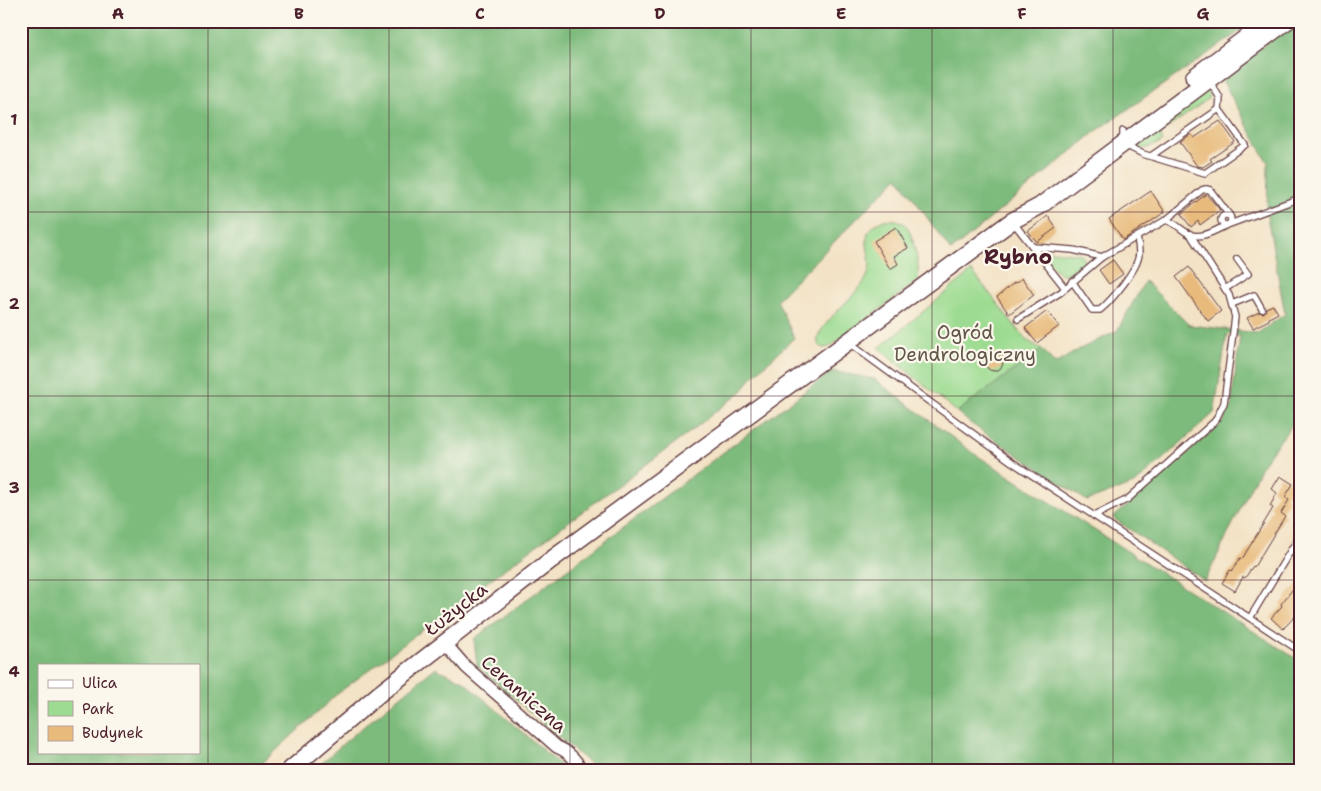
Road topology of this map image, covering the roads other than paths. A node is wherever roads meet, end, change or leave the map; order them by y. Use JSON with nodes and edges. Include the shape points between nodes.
{"nodes":[{"id":1,"x":1268,"y":21,"type":"edge"},
{"id":2,"x":1287,"y":21,"type":"edge"},
{"id":3,"x":1204,"y":77,"type":"junction"},
{"id":4,"x":1219,"y":108,"type":"junction"},
{"id":5,"x":1123,"y":137,"type":"junction"},
{"id":6,"x":1151,"y":156,"type":"junction"},
{"id":7,"x":1300,"y":198,"type":"edge"},
{"id":8,"x":1166,"y":220,"type":"junction"},
{"id":9,"x":1012,"y":221,"type":"junction"},
{"id":10,"x":1228,"y":224,"type":"junction"},
{"id":11,"x":1190,"y":234,"type":"junction"},
{"id":12,"x":1137,"y":237,"type":"junction"},
{"id":13,"x":1034,"y":247,"type":"junction"},
{"id":14,"x":1102,"y":257,"type":"junction"},
{"id":15,"x":1237,"y":259,"type":"dead end"},
{"id":16,"x":1072,"y":282,"type":"junction"},
{"id":17,"x":1065,"y":288,"type":"junction"},
{"id":18,"x":1226,"y":289,"type":"junction"},
{"id":19,"x":1232,"y":304,"type":"junction"},
{"id":20,"x":1262,"y":309,"type":"dead end"},
{"id":21,"x":1018,"y":319,"type":"dead end"},
{"id":22,"x":848,"y":342,"type":"junction"},
{"id":23,"x":1094,"y":516,"type":"junction"},
{"id":24,"x":1300,"y":535,"type":"edge"},
{"id":25,"x":1250,"y":618,"type":"junction"},
{"id":26,"x":445,"y":643,"type":"junction"},
{"id":27,"x":1300,"y":651,"type":"edge"},
{"id":28,"x":290,"y":770,"type":"edge"},
{"id":29,"x":582,"y":770,"type":"edge"}],
"edges":[{"from":1,"to":3,"type":"main road"},
{"from":2,"to":3,"type":"main road"},
{"from":3,"to":4,"type":"lane","via":[[1220,98]]},
{"from":3,"to":5,"type":"main road","name":"Łużycka"},
{"from":4,"to":6,"type":"lane"},
{"from":4,"to":6,"type":"lane","via":[[1245,145],[1205,173]]},
{"from":5,"to":6,"type":"lane","via":[[1143,154]]},
{"from":5,"to":9,"type":"main road","name":"Łużycka","via":[[1027,203]]},
{"from":7,"to":10,"type":"lane"},
{"from":8,"to":10,"type":"lane","via":[[1206,189],[1215,195],[1230,216]]},
{"from":8,"to":11,"type":"lane"},
{"from":8,"to":12,"type":"lane"},
{"from":9,"to":13,"type":"lane"},
{"from":9,"to":22,"type":"main road","name":"Łużycka"},
{"from":10,"to":11,"type":"lane","via":[[1202,236]]},
{"from":11,"to":18,"type":"lane"},
{"from":12,"to":14,"type":"lane"},
{"from":12,"to":16,"type":"lane","via":[[1139,256],[1131,272],[1111,301],[1100,310],[1092,310]]},
{"from":13,"to":14,"type":"lane","via":[[1073,250]]},
{"from":13,"to":17,"type":"lane"},
{"from":14,"to":16,"type":"lane"},
{"from":15,"to":18,"type":"lane","via":[[1248,274]]},
{"from":16,"to":17,"type":"lane"},
{"from":17,"to":21,"type":"lane"},
{"from":18,"to":19,"type":"lane"},
{"from":19,"to":20,"type":"lane","via":[[1254,295]]},
{"from":19,"to":23,"type":"lane","via":[[1235,318],[1224,403],[1216,421],[1128,499]]},
{"from":22,"to":23,"type":"lane","via":[[1012,462]]},
{"from":22,"to":26,"type":"main road","name":"Łużycka","via":[[551,560]]},
{"from":23,"to":25,"type":"lane"},
{"from":24,"to":25,"type":"lane"},
{"from":25,"to":27,"type":"lane"},
{"from":26,"to":28,"type":"main road","name":"Łużycka"},
{"from":26,"to":29,"type":"street","name":"Ceramiczna","via":[[466,667],[577,761]]}]}
